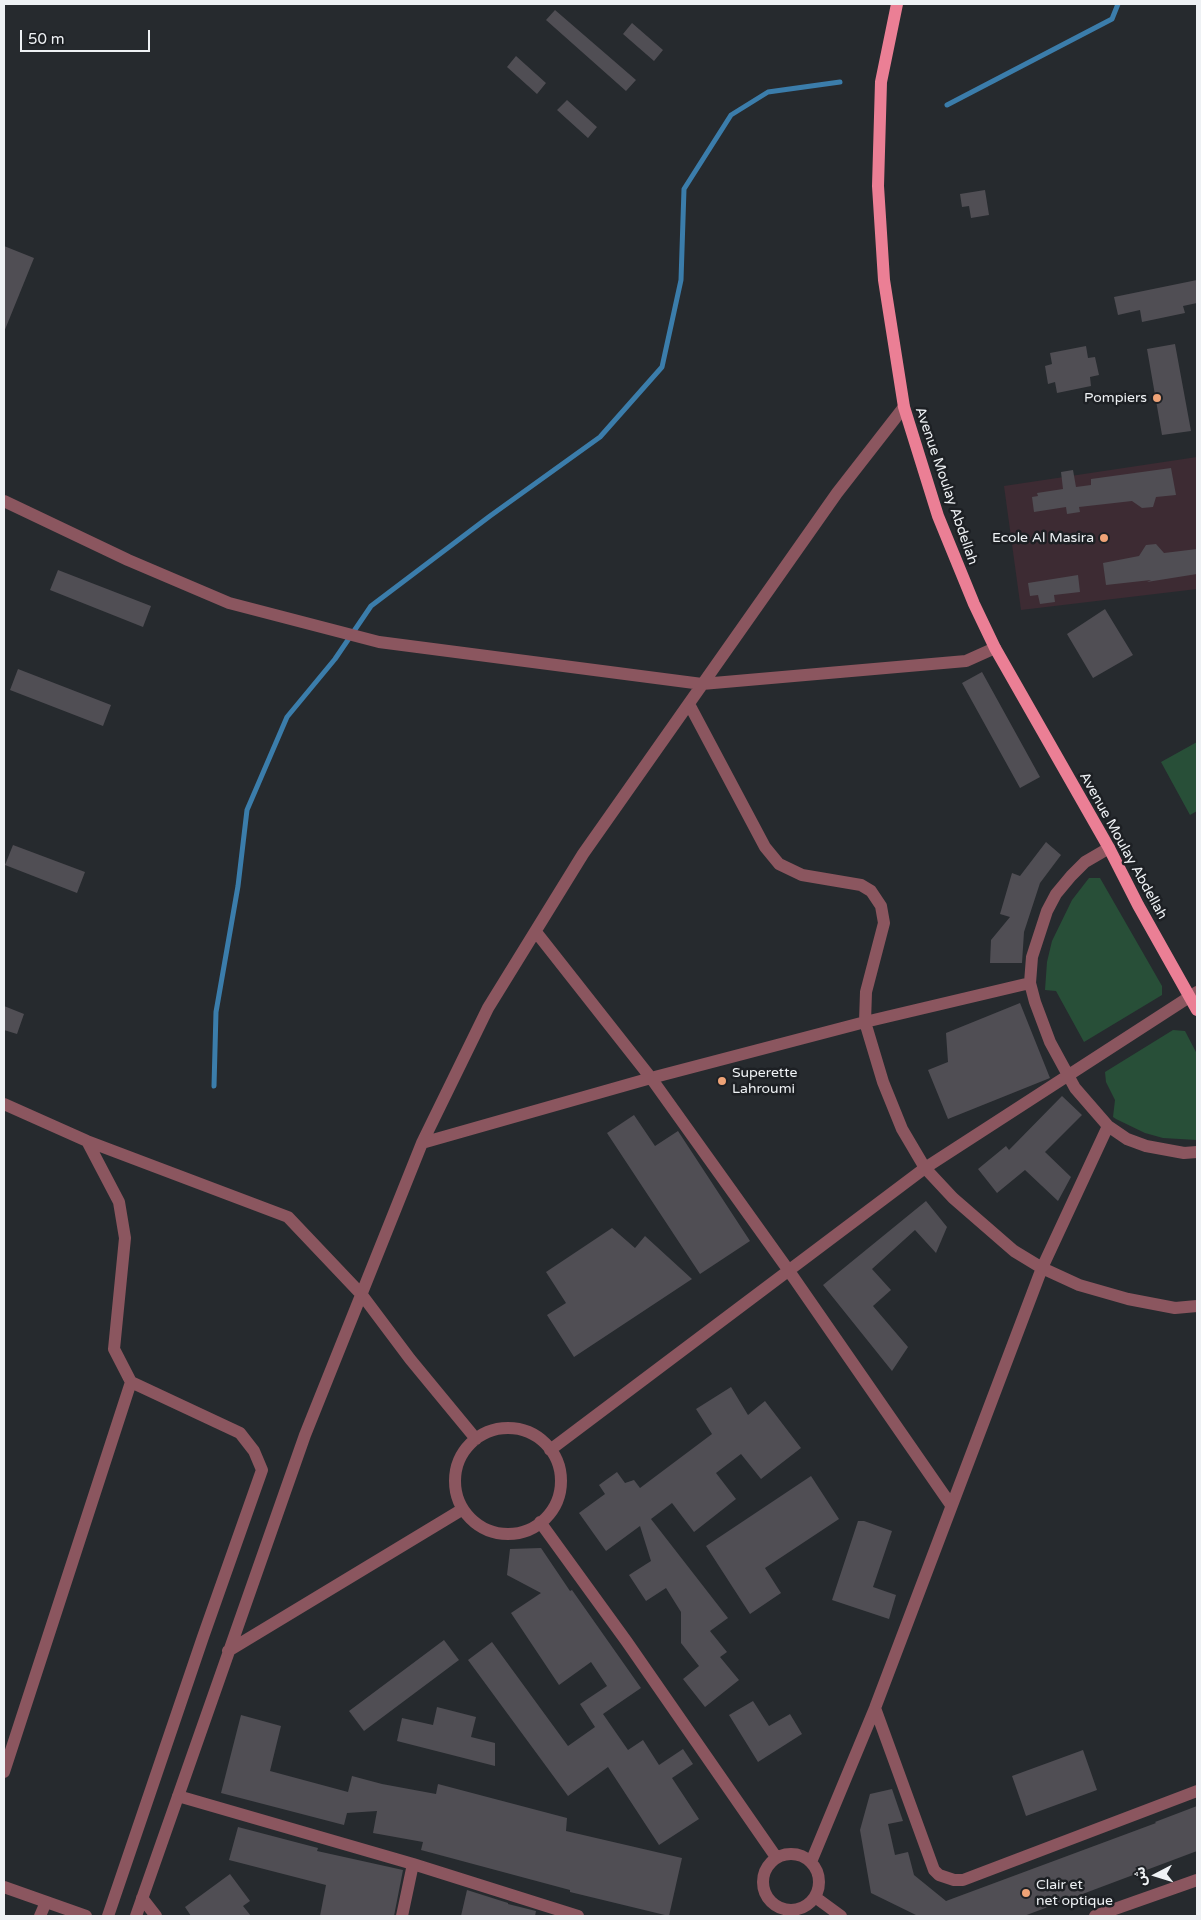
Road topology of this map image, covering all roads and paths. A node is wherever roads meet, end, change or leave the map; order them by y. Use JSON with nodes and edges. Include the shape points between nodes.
{"nodes":[{"id":1,"x":897,"y":4,"type":"edge"},
{"id":2,"x":904,"y":408,"type":"junction"},
{"id":3,"x":4,"y":501,"type":"edge"},
{"id":4,"x":996,"y":648,"type":"junction"},
{"id":5,"x":702,"y":684,"type":"junction"},
{"id":6,"x":689,"y":704,"type":"junction"},
{"id":7,"x":1109,"y":848,"type":"junction"},
{"id":8,"x":536,"y":932,"type":"junction"},
{"id":9,"x":1030,"y":983,"type":"junction"},
{"id":10,"x":1194,"y":994,"type":"edge"},
{"id":11,"x":1197,"y":1010,"type":"edge"},
{"id":12,"x":865,"y":1022,"type":"junction"},
{"id":13,"x":1068,"y":1075,"type":"junction"},
{"id":14,"x":651,"y":1078,"type":"junction"},
{"id":15,"x":4,"y":1104,"type":"edge"},
{"id":16,"x":1108,"y":1126,"type":"junction"},
{"id":17,"x":87,"y":1141,"type":"junction"},
{"id":18,"x":422,"y":1143,"type":"junction"},
{"id":19,"x":1197,"y":1152,"type":"edge"},
{"id":20,"x":925,"y":1168,"type":"junction"},
{"id":21,"x":1042,"y":1268,"type":"junction"},
{"id":22,"x":789,"y":1271,"type":"junction"},
{"id":23,"x":362,"y":1295,"type":"junction"},
{"id":24,"x":1197,"y":1306,"type":"edge"},
{"id":25,"x":131,"y":1382,"type":"junction"},
{"id":26,"x":476,"y":1439,"type":"junction"},
{"id":27,"x":550,"y":1450,"type":"junction"},
{"id":28,"x":951,"y":1505,"type":"junction"},
{"id":29,"x":463,"y":1509,"type":"junction"},
{"id":30,"x":540,"y":1522,"type":"junction"},
{"id":31,"x":228,"y":1651,"type":"junction"},
{"id":32,"x":874,"y":1708,"type":"junction"},
{"id":33,"x":4,"y":1772,"type":"edge"},
{"id":34,"x":1197,"y":1791,"type":"edge"},
{"id":35,"x":178,"y":1796,"type":"junction"},
{"id":36,"x":776,"y":1858,"type":"junction"},
{"id":37,"x":811,"y":1862,"type":"junction"},
{"id":38,"x":413,"y":1864,"type":"junction"},
{"id":39,"x":1197,"y":1880,"type":"edge"},
{"id":40,"x":4,"y":1887,"type":"edge"},
{"id":41,"x":814,"y":1897,"type":"junction"},
{"id":42,"x":142,"y":1898,"type":"junction"},
{"id":43,"x":46,"y":1902,"type":"junction"},
{"id":44,"x":778,"y":1912,"type":"edge"},
{"id":45,"x":40,"y":1916,"type":"edge"},
{"id":46,"x":86,"y":1916,"type":"edge"},
{"id":47,"x":108,"y":1916,"type":"edge"},
{"id":48,"x":136,"y":1916,"type":"edge"},
{"id":49,"x":156,"y":1916,"type":"edge"},
{"id":50,"x":402,"y":1916,"type":"edge"},
{"id":51,"x":578,"y":1916,"type":"edge"},
{"id":52,"x":841,"y":1916,"type":"edge"},
{"id":53,"x":1095,"y":1916,"type":"edge"}],
"edges":[{"from":1,"to":2,"type":"main road","name":"Avenue Moulay Abdellah","via":[[881,82],[878,186],[884,280]]},
{"from":2,"to":4,"type":"main road","name":"Avenue Moulay Abdellah","via":[[941,525]]},
{"from":2,"to":5,"type":"street","via":[[837,493]]},
{"from":3,"to":5,"type":"street","via":[[128,560],[229,603],[379,642]]},
{"from":4,"to":5,"type":"street","via":[[966,661]]},
{"from":4,"to":7,"type":"main road","name":"Avenue Moulay Abdellah"},
{"from":5,"to":6,"type":"street"},
{"from":6,"to":8,"type":"street","via":[[583,854]]},
{"from":6,"to":12,"type":"street","via":[[765,846],[779,864],[802,875],[862,885],[871,891],[881,906],[884,923],[866,992]]},
{"from":7,"to":9,"type":"street","via":[[1085,862],[1056,894],[1038,935]]},
{"from":7,"to":10,"type":"main road","name":"Avenue Moulay Abdellah","via":[[1138,904]]},
{"from":8,"to":14,"type":"street"},
{"from":8,"to":18,"type":"street","via":[[488,1008]]},
{"from":9,"to":12,"type":"street"},
{"from":9,"to":13,"type":"street","via":[[1050,1042]]},
{"from":10,"to":11,"type":"main road","name":"Avenue Moulay Abdellah"},
{"from":10,"to":13,"type":"street"},
{"from":12,"to":14,"type":"street"},
{"from":12,"to":20,"type":"street","via":[[883,1082],[902,1129]]},
{"from":13,"to":16,"type":"street","via":[[1075,1088]]},
{"from":13,"to":20,"type":"street"},
{"from":14,"to":18,"type":"street"},
{"from":14,"to":22,"type":"street"},
{"from":15,"to":17,"type":"street"},
{"from":16,"to":19,"type":"street","via":[[1127,1139],[1146,1146],[1184,1153]]},
{"from":16,"to":21,"type":"street"},
{"from":17,"to":23,"type":"street","via":[[288,1217]]},
{"from":17,"to":25,"type":"street","via":[[119,1202],[125,1238],[114,1349]]},
{"from":18,"to":23,"type":"street"},
{"from":20,"to":21,"type":"street","via":[[953,1198],[1007,1245]]},
{"from":20,"to":22,"type":"street"},
{"from":21,"to":24,"type":"street","via":[[1079,1285],[1128,1299],[1175,1308]]},
{"from":21,"to":28,"type":"street"},
{"from":22,"to":27,"type":"street"},
{"from":22,"to":28,"type":"street"},
{"from":23,"to":26,"type":"street"},
{"from":23,"to":31,"type":"street","via":[[305,1435]]},
{"from":25,"to":33,"type":"street"},
{"from":25,"to":47,"type":"street","via":[[240,1433],[254,1451],[262,1470]]},
{"from":26,"to":27,"type":"street","via":[[502,1428],[515,1428],[529,1432]]},
{"from":26,"to":29,"type":"street","via":[[461,1456],[456,1471],[456,1488]]},
{"from":27,"to":30,"type":"street","via":[[558,1465],[560,1482],[555,1504]]},
{"from":28,"to":32,"type":"street"},
{"from":29,"to":30,"type":"street","via":[[478,1524],[499,1533],[521,1532]]},
{"from":29,"to":31,"type":"street"},
{"from":30,"to":36,"type":"street"},
{"from":31,"to":35,"type":"street"},
{"from":32,"to":34,"type":"street","via":[[934,1870],[954,1880],[963,1880]]},
{"from":32,"to":37,"type":"street"},
{"from":35,"to":38,"type":"street"},
{"from":35,"to":42,"type":"street"},
{"from":36,"to":37,"type":"street","via":[[794,1853]]},
{"from":36,"to":44,"type":"street","via":[[764,1872],[763,1890]]},
{"from":37,"to":41,"type":"street","via":[[819,1879]]},
{"from":38,"to":50,"type":"street"},
{"from":38,"to":51,"type":"street"},
{"from":39,"to":53,"type":"street"},
{"from":40,"to":43,"type":"street"},
{"from":41,"to":44,"type":"street","via":[[800,1909]]},
{"from":41,"to":52,"type":"street"},
{"from":42,"to":48,"type":"street"},
{"from":42,"to":49,"type":"street"},
{"from":43,"to":45,"type":"street"},
{"from":43,"to":46,"type":"street"}]}
